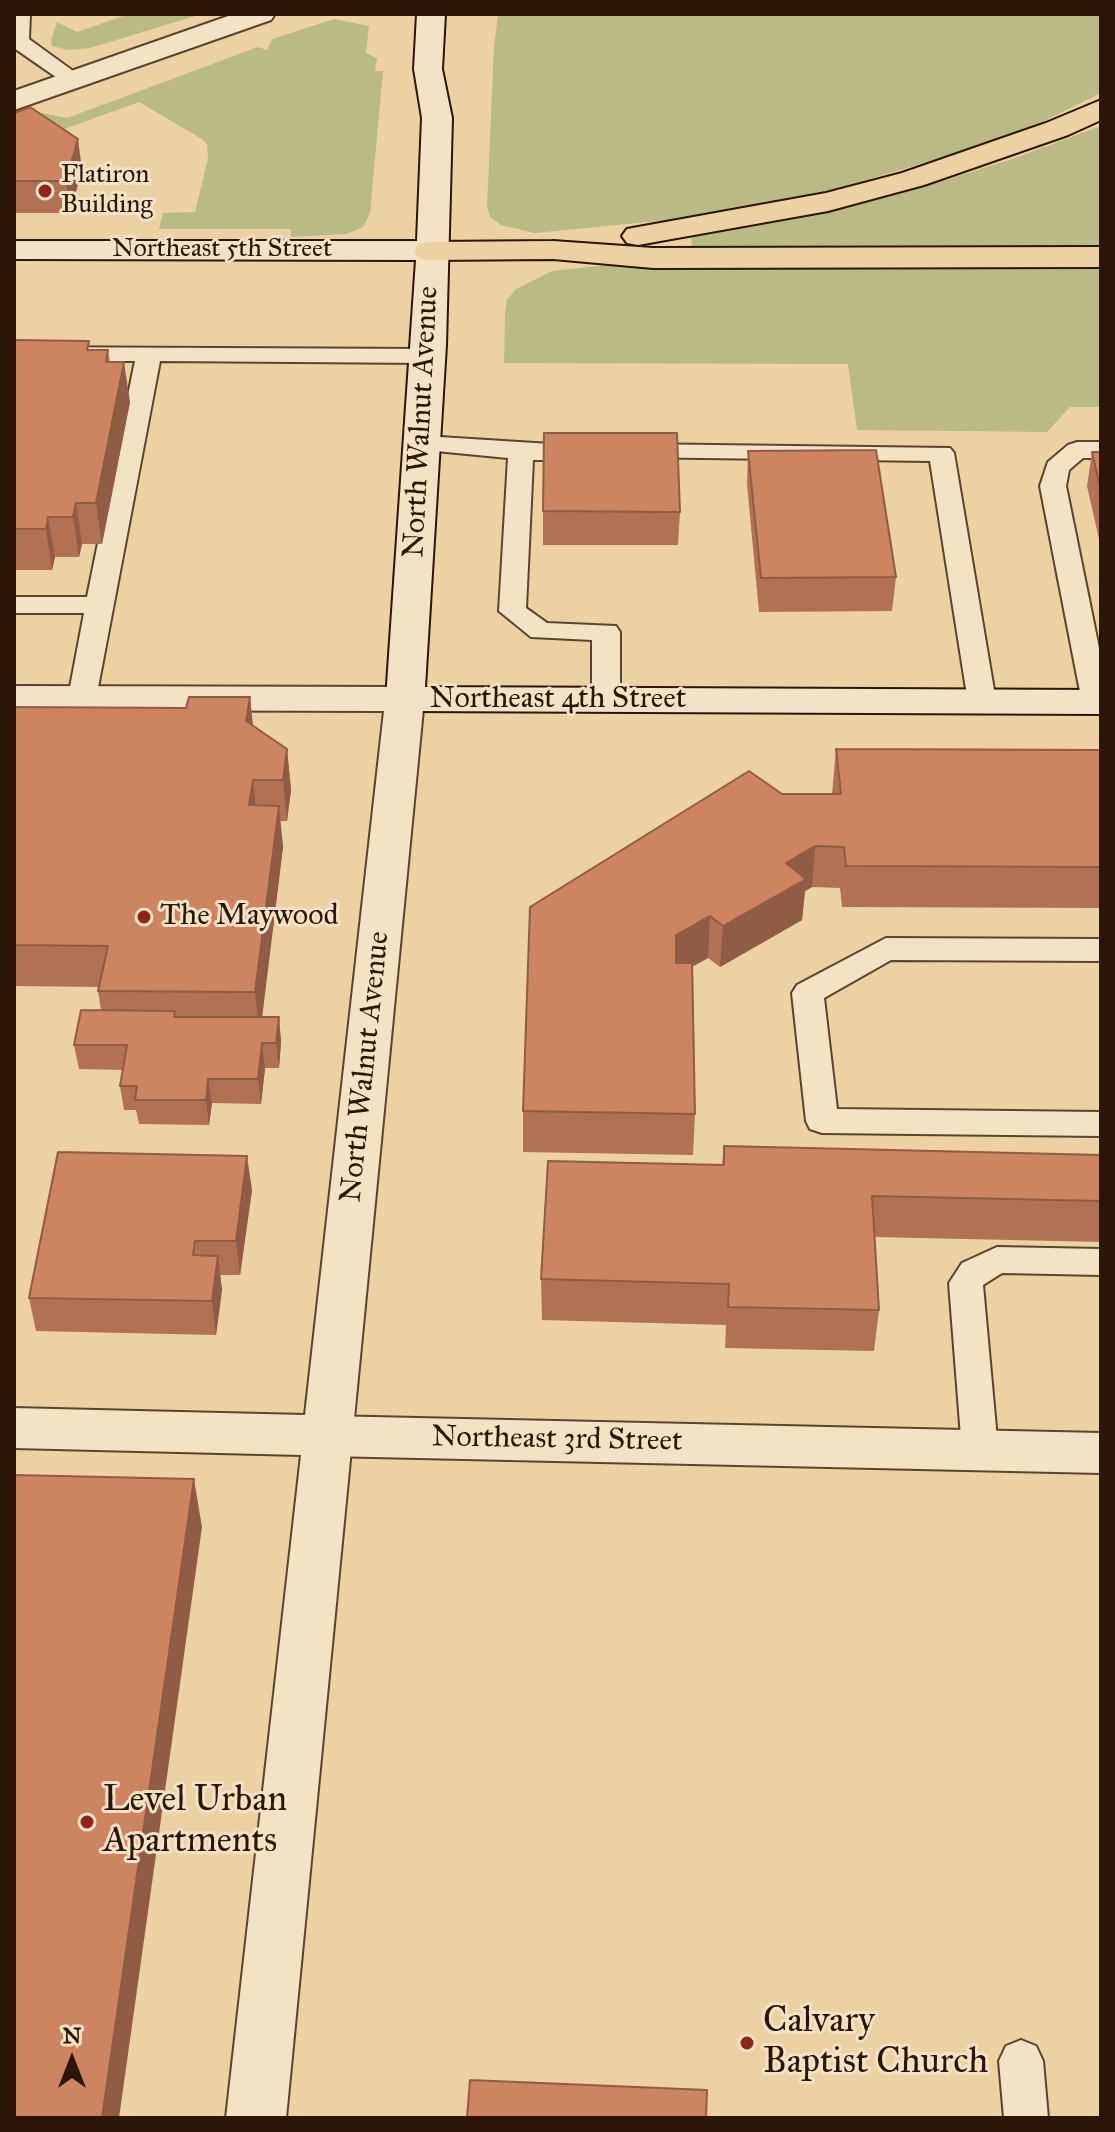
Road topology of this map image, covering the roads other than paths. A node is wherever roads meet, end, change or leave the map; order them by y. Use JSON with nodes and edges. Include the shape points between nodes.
{"nodes":[{"id":1,"x":43,"y":14,"type":"edge"},
{"id":2,"x":261,"y":14,"type":"edge"},
{"id":3,"x":18,"y":18,"type":"edge"},
{"id":4,"x":439,"y":18,"type":"edge"},
{"id":5,"x":73,"y":80,"type":"junction"},
{"id":6,"x":14,"y":101,"type":"edge"},
{"id":7,"x":1101,"y":109,"type":"edge"},
{"id":8,"x":14,"y":250,"type":"edge"},
{"id":9,"x":553,"y":250,"type":"junction"},
{"id":10,"x":430,"y":251,"type":"junction"},
{"id":11,"x":1101,"y":257,"type":"edge"},
{"id":12,"x":14,"y":354,"type":"edge"},
{"id":13,"x":149,"y":354,"type":"junction"},
{"id":14,"x":428,"y":356,"type":"junction"},
{"id":15,"x":424,"y":444,"type":"junction"},
{"id":16,"x":1101,"y":450,"type":"edge"},
{"id":17,"x":521,"y":452,"type":"junction"},
{"id":18,"x":14,"y":605,"type":"edge"},
{"id":19,"x":99,"y":605,"type":"junction"},
{"id":20,"x":14,"y":698,"type":"edge"},
{"id":21,"x":82,"y":698,"type":"junction"},
{"id":22,"x":405,"y":699,"type":"junction"},
{"id":23,"x":606,"y":700,"type":"junction"},
{"id":24,"x":982,"y":702,"type":"junction"},
{"id":25,"x":1098,"y":702,"type":"edge"},
{"id":26,"x":1101,"y":950,"type":"edge"},
{"id":27,"x":1101,"y":1124,"type":"edge"},
{"id":28,"x":1101,"y":1262,"type":"edge"},
{"id":29,"x":14,"y":1428,"type":"edge"},
{"id":30,"x":327,"y":1436,"type":"junction"},
{"id":31,"x":980,"y":1450,"type":"junction"},
{"id":32,"x":1101,"y":1453,"type":"edge"},
{"id":33,"x":1021,"y":2061,"type":"dead end"},
{"id":34,"x":256,"y":2118,"type":"edge"},
{"id":35,"x":1026,"y":2118,"type":"edge"}],
"edges":[{"from":1,"to":3,"type":"lane"},
{"from":2,"to":5,"type":"street"},
{"from":3,"to":5,"type":"lane","via":[[19,42]]},
{"from":4,"to":10,"type":"street","name":"North Walnut Avenue","via":[[428,69],[437,118]]},
{"from":5,"to":6,"type":"street"},
{"from":7,"to":9,"type":"highway","via":[[982,156],[828,202]]},
{"from":8,"to":10,"type":"street","name":"Northeast 5th Street"},
{"from":9,"to":10,"type":"highway"},
{"from":9,"to":11,"type":"highway","via":[[653,258]]},
{"from":10,"to":14,"type":"street","name":"North Walnut Avenue"},
{"from":12,"to":13,"type":"lane"},
{"from":13,"to":14,"type":"lane"},
{"from":13,"to":19,"type":"lane"},
{"from":14,"to":15,"type":"street","name":"North Walnut Avenue"},
{"from":15,"to":17,"type":"lane"},
{"from":15,"to":22,"type":"street","name":"North Walnut Avenue"},
{"from":16,"to":25,"type":"lane","via":[[1077,450],[1057,467],[1053,486]]},
{"from":17,"to":23,"type":"lane","via":[[512,611],[541,631],[606,632]]},
{"from":17,"to":24,"type":"lane","via":[[941,453]]},
{"from":18,"to":19,"type":"lane"},
{"from":19,"to":21,"type":"lane"},
{"from":20,"to":21,"type":"street","name":"Northeast 4th Street"},
{"from":21,"to":22,"type":"street","name":"Northeast 4th Street"},
{"from":22,"to":23,"type":"street","name":"Northeast 4th Street"},
{"from":22,"to":30,"type":"street","name":"North Walnut Avenue"},
{"from":23,"to":24,"type":"street","name":"Northeast 4th Street"},
{"from":24,"to":25,"type":"street","name":"Northeast 4th Street"},
{"from":26,"to":27,"type":"lane","via":[[886,949],[808,993],[822,1121]]},
{"from":28,"to":31,"type":"lane","via":[[997,1260],[974,1272],[966,1283]]},
{"from":29,"to":30,"type":"street","name":"Northeast 3rd Street"},
{"from":30,"to":31,"type":"street","name":"Northeast 3rd Street"},
{"from":30,"to":34,"type":"street","name":"North Walnut Avenue"},
{"from":31,"to":32,"type":"street","name":"Northeast 3rd Street"},
{"from":33,"to":35,"type":"lane"}]}
